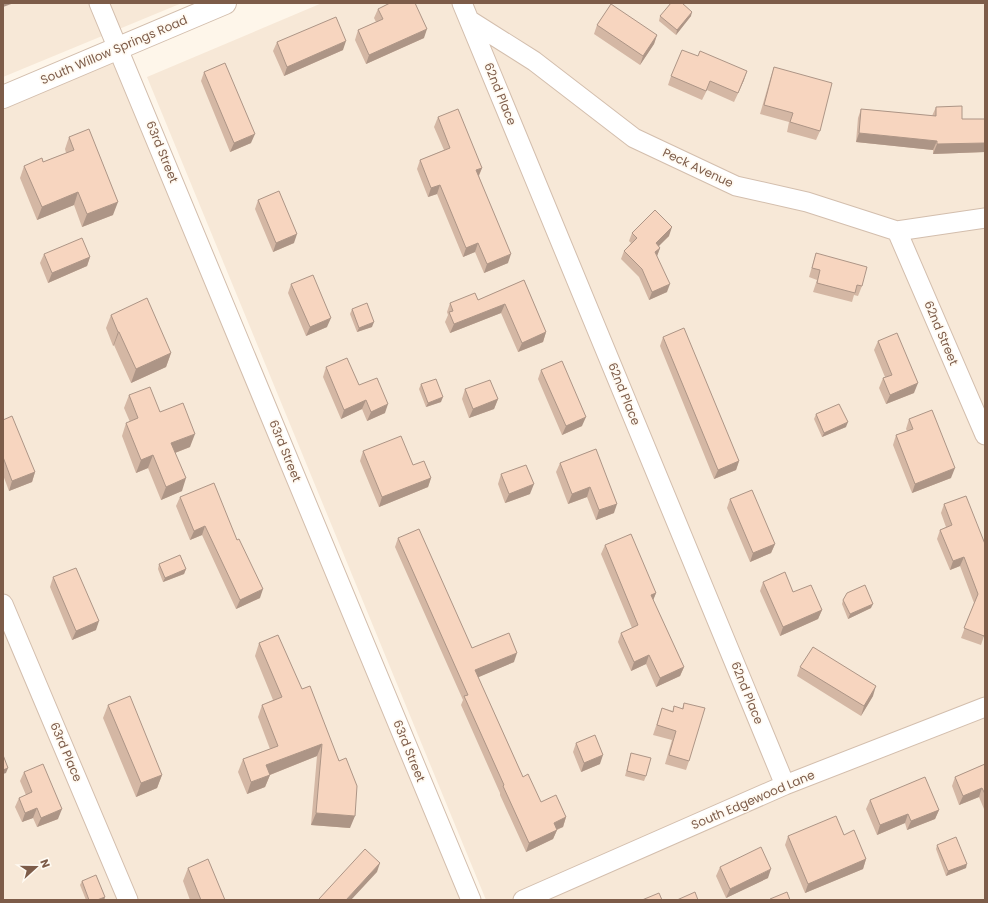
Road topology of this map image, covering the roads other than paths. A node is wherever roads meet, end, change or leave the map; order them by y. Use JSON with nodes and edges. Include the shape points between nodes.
{"nodes":[{"id":1,"x":99,"y":3,"type":"edge"},
{"id":2,"x":225,"y":3,"type":"edge"},
{"id":3,"x":466,"y":11,"type":"edge"},
{"id":4,"x":119,"y":48,"type":"junction"},
{"id":5,"x":3,"y":96,"type":"edge"},
{"id":6,"x":985,"y":218,"type":"edge"},
{"id":7,"x":897,"y":231,"type":"junction"},
{"id":8,"x":985,"y":435,"type":"edge"},
{"id":9,"x":3,"y":604,"type":"edge"},
{"id":10,"x":985,"y":707,"type":"edge"},
{"id":11,"x":785,"y":785,"type":"junction"},
{"id":12,"x":128,"y":900,"type":"edge"},
{"id":13,"x":471,"y":900,"type":"edge"},
{"id":14,"x":523,"y":900,"type":"edge"}],
"edges":[{"from":1,"to":4,"type":"street","name":"63rd Street"},
{"from":2,"to":4,"type":"street","name":"South Willow Springs Road"},
{"from":3,"to":7,"type":"street","name":"Peck Avenue","via":[[634,138],[736,186],[806,202]]},
{"from":3,"to":11,"type":"street","name":"62nd Place"},
{"from":4,"to":5,"type":"street","name":"South Willow Springs Road"},
{"from":4,"to":13,"type":"street","name":"63rd Street"},
{"from":6,"to":7,"type":"street","name":"Peck Avenue"},
{"from":7,"to":8,"type":"street","name":"62nd Street"},
{"from":9,"to":12,"type":"street","name":"63rd Place"},
{"from":10,"to":11,"type":"street","name":"South Edgewood Lane"},
{"from":11,"to":14,"type":"street","name":"South Edgewood Lane"}]}
